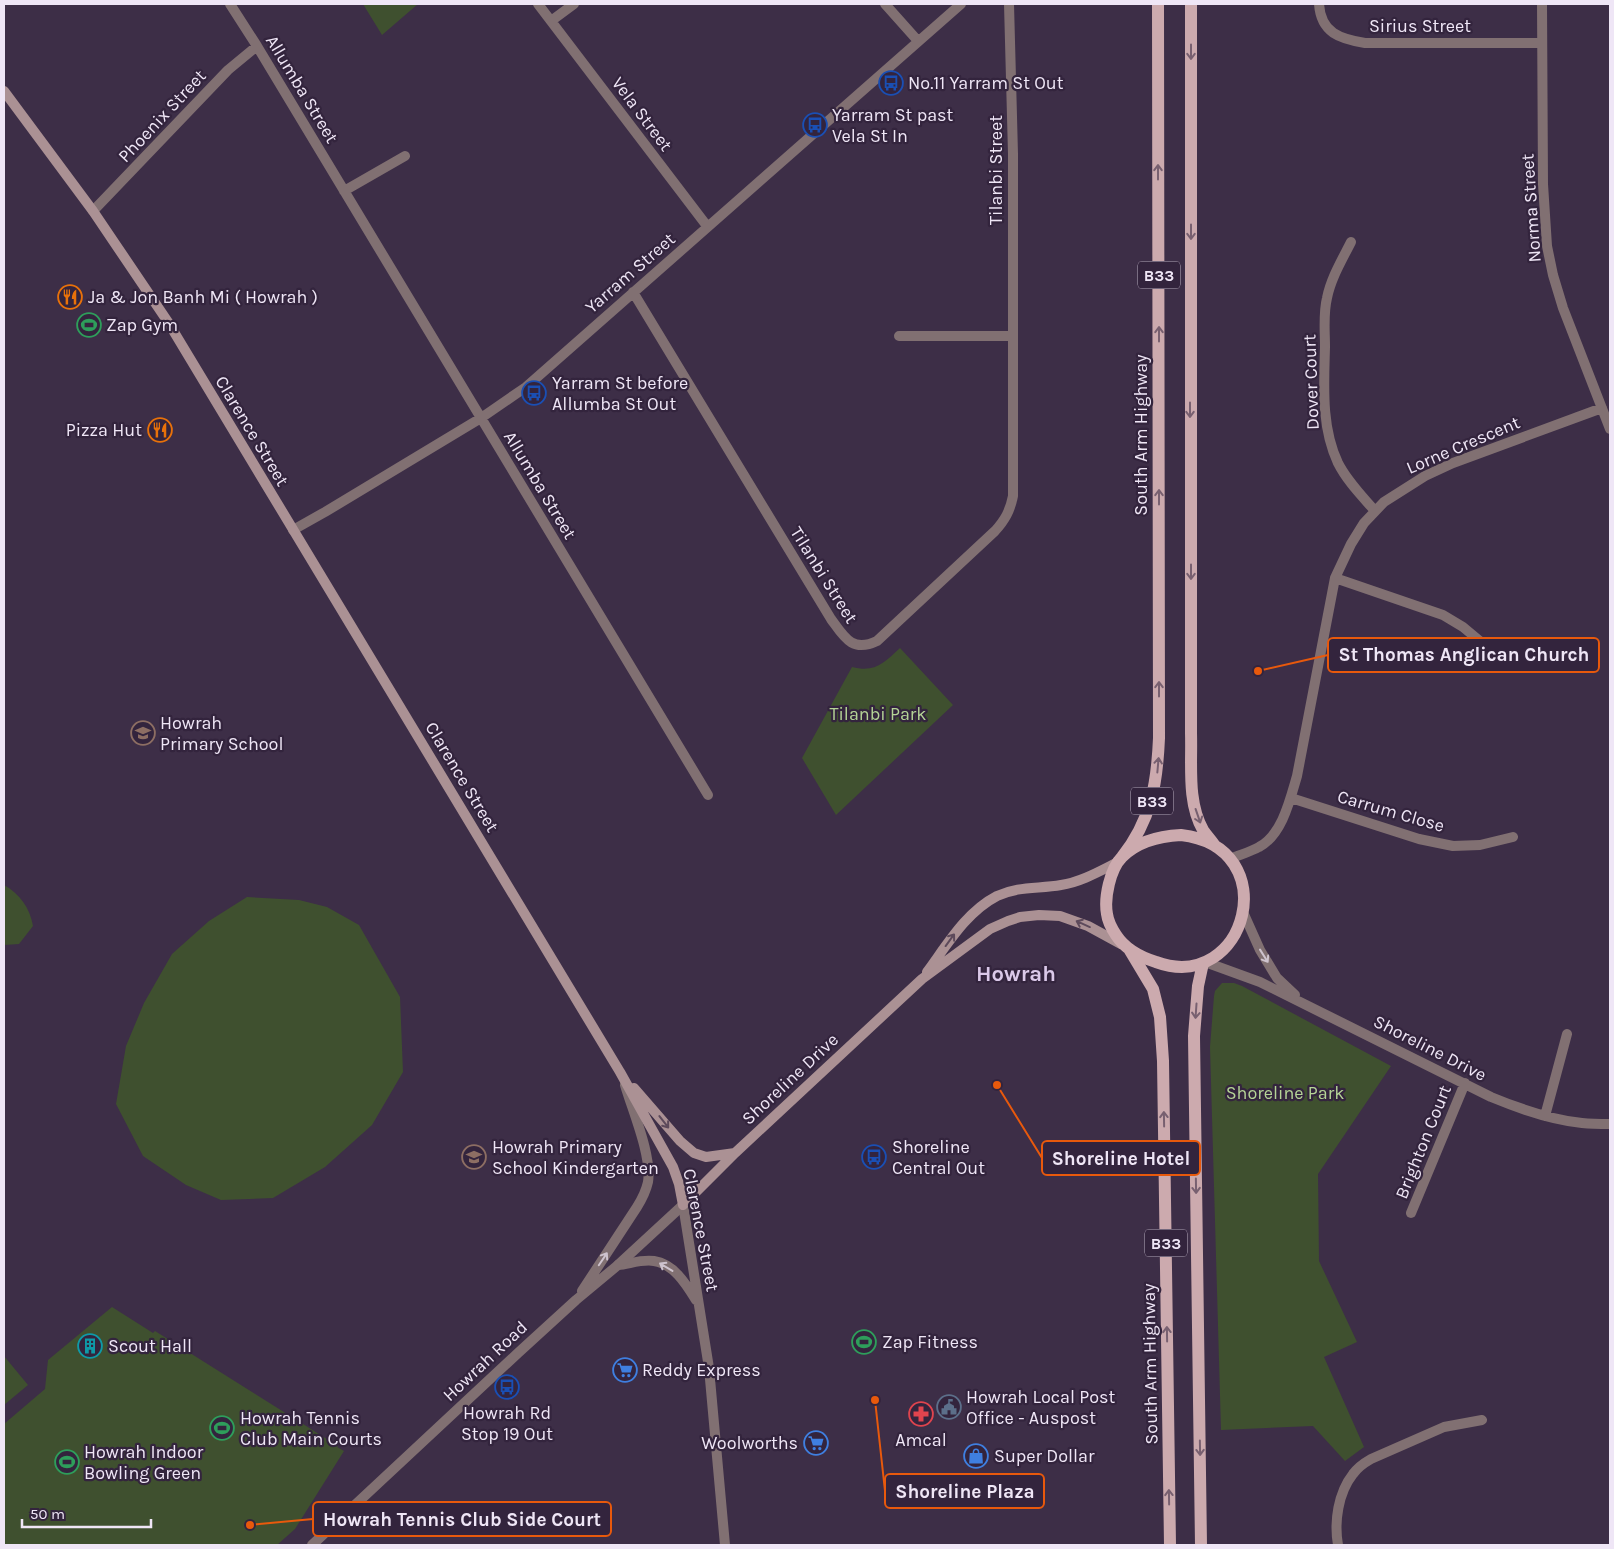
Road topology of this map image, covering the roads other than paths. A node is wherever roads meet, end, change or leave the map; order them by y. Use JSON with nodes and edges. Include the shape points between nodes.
{"nodes":[{"id":1,"x":230,"y":4,"type":"edge"},
{"id":2,"x":538,"y":4,"type":"edge"},
{"id":3,"x":574,"y":4,"type":"edge"},
{"id":4,"x":885,"y":4,"type":"edge"},
{"id":5,"x":962,"y":4,"type":"edge"},
{"id":6,"x":1010,"y":4,"type":"edge"},
{"id":7,"x":1158,"y":4,"type":"edge"},
{"id":8,"x":1190,"y":4,"type":"edge"},
{"id":9,"x":1319,"y":4,"type":"edge"},
{"id":10,"x":1542,"y":4,"type":"edge"},
{"id":11,"x":551,"y":21,"type":"junction"},
{"id":12,"x":918,"y":41,"type":"junction"},
{"id":13,"x":1542,"y":43,"type":"junction"},
{"id":14,"x":257,"y":46,"type":"junction"},
{"id":15,"x":4,"y":91,"type":"edge"},
{"id":16,"x":405,"y":156,"type":"dead end"},
{"id":17,"x":344,"y":191,"type":"junction"},
{"id":18,"x":93,"y":211,"type":"junction"},
{"id":19,"x":707,"y":226,"type":"junction"},
{"id":20,"x":1351,"y":242,"type":"dead end"},
{"id":21,"x":633,"y":292,"type":"junction"},
{"id":22,"x":899,"y":336,"type":"dead end"},
{"id":23,"x":1012,"y":336,"type":"junction"},
{"id":24,"x":1602,"y":408,"type":"junction"},
{"id":25,"x":481,"y":418,"type":"junction"},
{"id":26,"x":1610,"y":428,"type":"edge"},
{"id":27,"x":1375,"y":511,"type":"junction"},
{"id":28,"x":293,"y":530,"type":"junction"},
{"id":29,"x":1335,"y":578,"type":"junction"},
{"id":30,"x":1492,"y":652,"type":"dead end"},
{"id":31,"x":708,"y":795,"type":"dead end"},
{"id":32,"x":1291,"y":798,"type":"junction"},
{"id":33,"x":1513,"y":837,"type":"dead end"},
{"id":34,"x":1216,"y":846,"type":"junction"},
{"id":35,"x":1120,"y":859,"type":"junction"},
{"id":36,"x":1230,"y":859,"type":"junction"},
{"id":37,"x":1243,"y":912,"type":"junction"},
{"id":38,"x":1128,"y":948,"type":"junction"},
{"id":39,"x":1204,"y":963,"type":"junction"},
{"id":40,"x":922,"y":979,"type":"junction"},
{"id":41,"x":1303,"y":1003,"type":"junction"},
{"id":42,"x":1567,"y":1034,"type":"dead end"},
{"id":43,"x":620,"y":1072,"type":"junction"},
{"id":44,"x":1465,"y":1083,"type":"junction"},
{"id":45,"x":1545,"y":1116,"type":"junction"},
{"id":46,"x":1610,"y":1124,"type":"edge"},
{"id":47,"x":735,"y":1153,"type":"junction"},
{"id":48,"x":682,"y":1204,"type":"junction"},
{"id":49,"x":1411,"y":1213,"type":"dead end"},
{"id":50,"x":618,"y":1265,"type":"junction"},
{"id":51,"x":576,"y":1300,"type":"junction"},
{"id":52,"x":698,"y":1303,"type":"junction"},
{"id":53,"x":1482,"y":1420,"type":"dead end"},
{"id":54,"x":312,"y":1545,"type":"edge"},
{"id":55,"x":725,"y":1545,"type":"edge"},
{"id":56,"x":1170,"y":1545,"type":"edge"},
{"id":57,"x":1201,"y":1545,"type":"edge"},
{"id":58,"x":1338,"y":1545,"type":"edge"}],
"edges":[{"from":1,"to":14,"type":"street","name":"Allumba Street"},
{"from":2,"to":11,"type":"street","name":"Vela Street"},
{"from":3,"to":11,"type":"street"},
{"from":4,"to":12,"type":"street"},
{"from":5,"to":12,"type":"street","name":"Yarram Street"},
{"from":6,"to":23,"type":"street","name":"Tilanbi Street"},
{"from":35,"to":7,"type":"main road","name":"South Arm Highway","number":"B33","one_way":true,"via":[[1141,829],[1152,801],[1160,738]]},
{"from":8,"to":34,"type":"main road","number":"B33","one_way":true,"via":[[1191,751],[1197,814]]},
{"from":9,"to":13,"type":"street","name":"Sirius Street","via":[[1327,28],[1337,36],[1365,43]]},
{"from":10,"to":13,"type":"street","name":"Norma Street"},
{"from":11,"to":19,"type":"street","name":"Vela Street"},
{"from":12,"to":19,"type":"street","name":"Yarram Street"},
{"from":13,"to":24,"type":"street","name":"Norma Street","via":[[1547,246],[1563,308]]},
{"from":14,"to":17,"type":"street","name":"Allumba Street"},
{"from":14,"to":18,"type":"street","name":"Phoenix Street","via":[[228,70]]},
{"from":15,"to":18,"type":"main road","name":"Clarence Street"},
{"from":16,"to":17,"type":"street"},
{"from":17,"to":25,"type":"street","name":"Allumba Street"},
{"from":18,"to":28,"type":"main road","name":"Clarence Street","via":[[168,322]]},
{"from":19,"to":21,"type":"street","name":"Yarram Street"},
{"from":20,"to":27,"type":"street","name":"Dover Court","via":[[1326,299],[1324,405],[1330,444],[1338,462],[1346,477]]},
{"from":21,"to":23,"type":"street","name":"Tilanbi Street","via":[[831,619],[850,643],[859,646],[877,641],[995,531],[1008,515],[1013,496]]},
{"from":21,"to":25,"type":"street","name":"Yarram Street","via":[[526,387]]},
{"from":22,"to":23,"type":"street"},
{"from":24,"to":26,"type":"street","name":"Norma Street"},
{"from":24,"to":27,"type":"street","name":"Lorne Crescent","via":[[1453,463],[1400,490]]},
{"from":25,"to":28,"type":"street","name":"Yarram Street"},
{"from":25,"to":31,"type":"street","name":"Allumba Street"},
{"from":27,"to":29,"type":"street","name":"Lorne Crescent","via":[[1351,544]]},
{"from":28,"to":43,"type":"main road","name":"Clarence Street"},
{"from":29,"to":30,"type":"street","via":[[1443,616],[1463,627]]},
{"from":29,"to":32,"type":"street","name":"Lorne Crescent"},
{"from":32,"to":33,"type":"street","name":"Carrum Close","via":[[1419,839],[1453,846],[1480,845]]},
{"from":32,"to":36,"type":"street","name":"Lorne Crescent","via":[[1270,839],[1260,847]]},
{"from":34,"to":35,"type":"main road","via":[[1193,837],[1170,836],[1146,843]]},
{"from":34,"to":36,"type":"main road","number":"B33"},
{"from":35,"to":38,"type":"main road","number":"B33","via":[[1110,880],[1107,914],[1113,930]]},
{"from":40,"to":35,"type":"main road","name":"Shoreline Drive","one_way":true,"via":[[961,926],[987,902],[1018,889],[1070,883]]},
{"from":36,"to":37,"type":"main road","number":"B33","via":[[1243,887]]},
{"from":37,"to":39,"type":"main road","number":"B33","via":[[1228,944]]},
{"from":37,"to":41,"type":"street","name":"Shoreline Drive","one_way":true,"via":[[1277,978]]},
{"from":38,"to":39,"type":"main road","via":[[1166,965]]},
{"from":38,"to":40,"type":"main road","name":"Shoreline Drive","one_way":true,"via":[[1069,918],[1048,915],[1020,917],[990,929]]},
{"from":56,"to":38,"type":"main road","name":"South Arm Highway","number":"B33","one_way":true,"via":[[1164,1061],[1160,1017],[1153,989]]},
{"from":39,"to":41,"type":"street","name":"Shoreline Drive","via":[[1252,978]]},
{"from":39,"to":57,"type":"main road","number":"B33","one_way":true,"via":[[1198,986],[1194,1036]]},
{"from":40,"to":47,"type":"main road","name":"Shoreline Drive"},
{"from":41,"to":44,"type":"street","name":"Shoreline Drive"},
{"from":42,"to":45,"type":"street"},
{"from":43,"to":47,"type":"main road","one_way":true,"via":[[689,1150],[704,1157]]},
{"from":43,"to":48,"type":"main road","name":"Clarence Street","via":[[673,1167]]},
{"from":51,"to":43,"type":"street","one_way":true,"via":[[647,1188],[646,1155]]},
{"from":44,"to":45,"type":"street","name":"Shoreline Drive"},
{"from":44,"to":49,"type":"street","name":"Brighton Court"},
{"from":45,"to":46,"type":"street","name":"Shoreline Drive","via":[[1582,1124]]},
{"from":47,"to":48,"type":"main road","name":"Shoreline Drive"},
{"from":48,"to":50,"type":"street","name":"Howrah Road"},
{"from":48,"to":52,"type":"street","name":"Clarence Street"},
{"from":50,"to":51,"type":"street","name":"Howrah Road"},
{"from":52,"to":50,"type":"street","one_way":true,"via":[[678,1276],[664,1264],[650,1261]]},
{"from":51,"to":54,"type":"street","name":"Howrah Road"},
{"from":52,"to":55,"type":"street","name":"Clarence Street","via":[[709,1368]]},
{"from":53,"to":58,"type":"street","via":[[1444,1427],[1361,1466],[1350,1478],[1341,1497]]}]}
